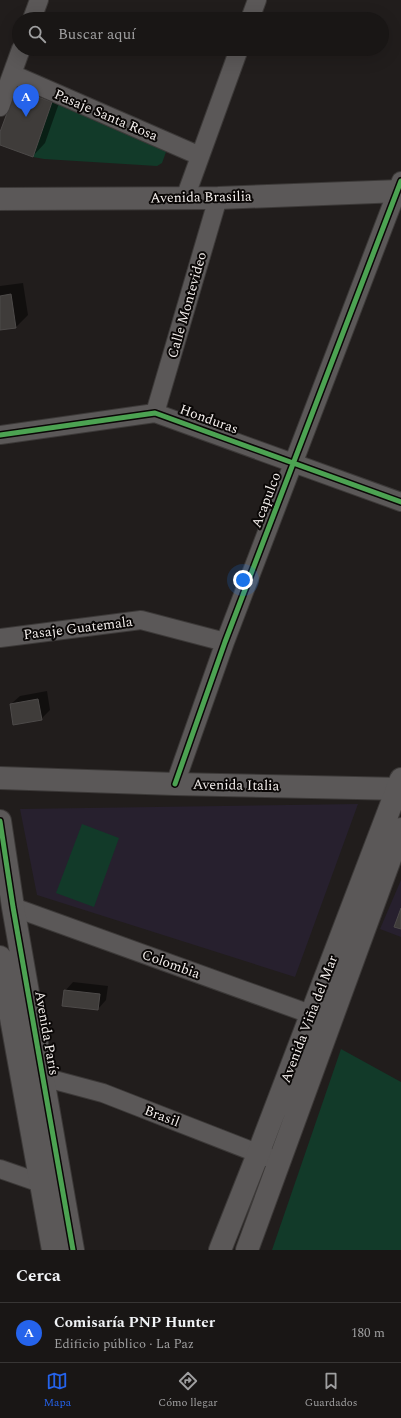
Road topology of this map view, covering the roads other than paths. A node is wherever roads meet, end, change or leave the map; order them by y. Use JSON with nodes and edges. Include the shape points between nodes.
{"nodes":[{"id":1,"x":39,"y":0,"type":"edge"},
{"id":2,"x":257,"y":0,"type":"edge"},
{"id":3,"x":35,"y":12,"type":"edge"},
{"id":4,"x":253,"y":12,"type":"edge"},
{"id":5,"x":18,"y":56,"type":"edge"},
{"id":6,"x":236,"y":56,"type":"edge"},
{"id":7,"x":12,"y":74,"type":"junction"},
{"id":8,"x":0,"y":108,"type":"edge"},
{"id":9,"x":200,"y":156,"type":"junction"},
{"id":10,"x":400,"y":188,"type":"edge"},
{"id":11,"x":185,"y":198,"type":"junction"},
{"id":12,"x":218,"y":198,"type":"junction"},
{"id":13,"x":0,"y":199,"type":"edge"},
{"id":14,"x":155,"y":413,"type":"junction"},
{"id":15,"x":0,"y":436,"type":"edge"},
{"id":16,"x":292,"y":463,"type":"junction"},
{"id":17,"x":401,"y":502,"type":"edge"},
{"id":18,"x":0,"y":638,"type":"edge"},
{"id":19,"x":225,"y":642,"type":"junction"},
{"id":20,"x":0,"y":778,"type":"edge"},
{"id":21,"x":176,"y":784,"type":"junction"},
{"id":22,"x":400,"y":789,"type":"edge"},
{"id":23,"x":0,"y":821,"type":"edge"},
{"id":24,"x":401,"y":829,"type":"edge"},
{"id":25,"x":13,"y":907,"type":"junction"},
{"id":26,"x":0,"y":957,"type":"edge"},
{"id":27,"x":5,"y":1007,"type":"edge"},
{"id":28,"x":320,"y":1018,"type":"junction"},
{"id":29,"x":43,"y":1077,"type":"junction"},
{"id":30,"x":258,"y":1154,"type":"junction"},
{"id":31,"x":280,"y":1162,"type":"junction"},
{"id":32,"x":0,"y":1169,"type":"edge"},
{"id":33,"x":42,"y":1184,"type":"junction"},
{"id":34,"x":62,"y":1190,"type":"junction"},
{"id":35,"x":53,"y":1250,"type":"edge"},
{"id":36,"x":73,"y":1250,"type":"edge"},
{"id":37,"x":220,"y":1250,"type":"edge"},
{"id":38,"x":247,"y":1250,"type":"edge"}],
"edges":[{"from":1,"to":3,"type":"street"},
{"from":2,"to":4,"type":"street"},
{"from":5,"to":7,"type":"street"},
{"from":6,"to":9,"type":"street"},
{"from":7,"to":8,"type":"street"},
{"from":7,"to":9,"type":"street","name":"Pasaje Santa Rosa"},
{"from":9,"to":11,"type":"street"},
{"from":10,"to":12,"type":"street","name":"Avenida Brasilia"},
{"from":10,"to":16,"type":"street","name":"Acapulco"},
{"from":11,"to":12,"type":"street","name":"Avenida Brasilia"},
{"from":11,"to":13,"type":"street","name":"Avenida Brasilia"},
{"from":12,"to":14,"type":"street","name":"Calle Montevideo"},
{"from":14,"to":15,"type":"street","name":"Honduras"},
{"from":14,"to":16,"type":"street","name":"Honduras"},
{"from":16,"to":17,"type":"street","name":"Honduras"},
{"from":16,"to":19,"type":"street","name":"Acapulco"},
{"from":18,"to":19,"type":"street","name":"Pasaje Guatemala","via":[[141,620]]},
{"from":19,"to":21,"type":"street","name":"Acapulco"},
{"from":20,"to":21,"type":"street","name":"Avenida Italia"},
{"from":21,"to":22,"type":"street","name":"Avenida Italia"},
{"from":22,"to":28,"type":"street","name":"Avenida Viña del Mar"},
{"from":23,"to":25,"type":"street","name":"Avenida París"},
{"from":24,"to":28,"type":"street","name":"Avenida Viña del Mar"},
{"from":25,"to":28,"type":"street","name":"Colombia"},
{"from":25,"to":29,"type":"street","name":"Avenida París"},
{"from":26,"to":27,"type":"street"},
{"from":27,"to":33,"type":"street"},
{"from":28,"to":30,"type":"street","name":"Avenida Viña del Mar"},
{"from":28,"to":31,"type":"street","name":"Avenida Viña del Mar"},
{"from":29,"to":30,"type":"street","name":"Brasil","via":[[103,1093]]},
{"from":29,"to":34,"type":"street","name":"Avenida París"},
{"from":30,"to":31,"type":"street","name":"Brasil"},
{"from":30,"to":37,"type":"street","name":"Avenida Viña del Mar"},
{"from":31,"to":38,"type":"street","name":"Avenida Viña del Mar"},
{"from":32,"to":33,"type":"street"},
{"from":33,"to":34,"type":"street"},
{"from":33,"to":35,"type":"street"},
{"from":34,"to":36,"type":"street","name":"Avenida París"}]}
